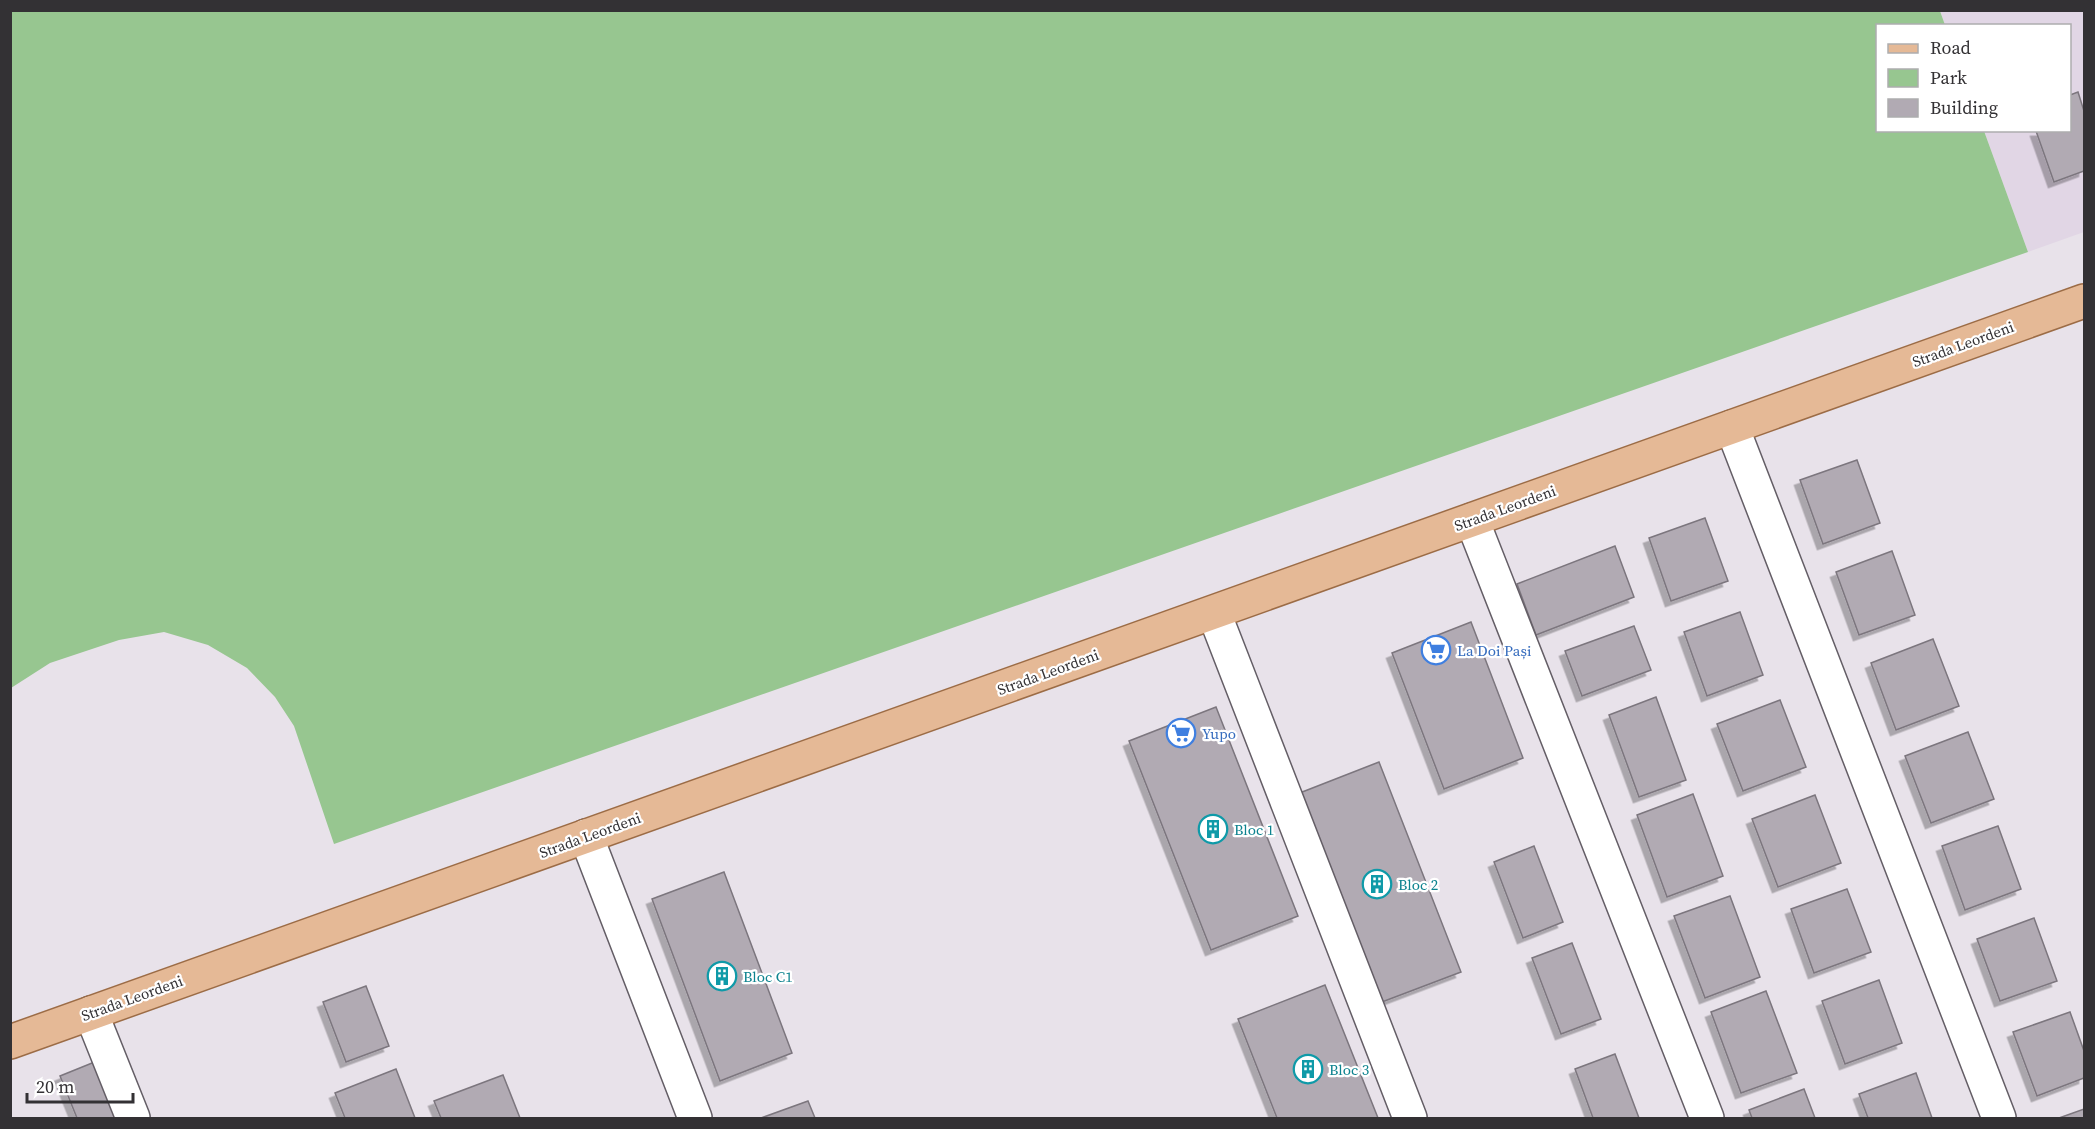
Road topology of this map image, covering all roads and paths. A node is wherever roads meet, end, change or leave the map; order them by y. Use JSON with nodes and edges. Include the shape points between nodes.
{"nodes":[{"id":1,"x":2085,"y":301,"type":"edge"},
{"id":2,"x":1732,"y":427,"type":"junction"},
{"id":3,"x":1472,"y":520,"type":"junction"},
{"id":4,"x":1214,"y":612,"type":"junction"},
{"id":5,"x":586,"y":836,"type":"junction"},
{"id":6,"x":91,"y":1013,"type":"junction"},
{"id":7,"x":10,"y":1042,"type":"edge"},
{"id":8,"x":133,"y":1119,"type":"edge"},
{"id":9,"x":695,"y":1119,"type":"edge"},
{"id":10,"x":1410,"y":1119,"type":"edge"},
{"id":11,"x":1707,"y":1119,"type":"edge"},
{"id":12,"x":1999,"y":1119,"type":"edge"}],
"edges":[{"from":1,"to":2,"type":"main road","name":"Strada Leordeni"},
{"from":2,"to":3,"type":"main road","name":"Strada Leordeni"},
{"from":2,"to":12,"type":"street"},
{"from":3,"to":4,"type":"main road","name":"Strada Leordeni"},
{"from":3,"to":11,"type":"street"},
{"from":4,"to":5,"type":"main road","name":"Strada Leordeni"},
{"from":4,"to":10,"type":"street"},
{"from":5,"to":6,"type":"main road","name":"Strada Leordeni"},
{"from":5,"to":9,"type":"street"},
{"from":6,"to":7,"type":"main road","name":"Strada Leordeni"},
{"from":6,"to":8,"type":"street"}]}
